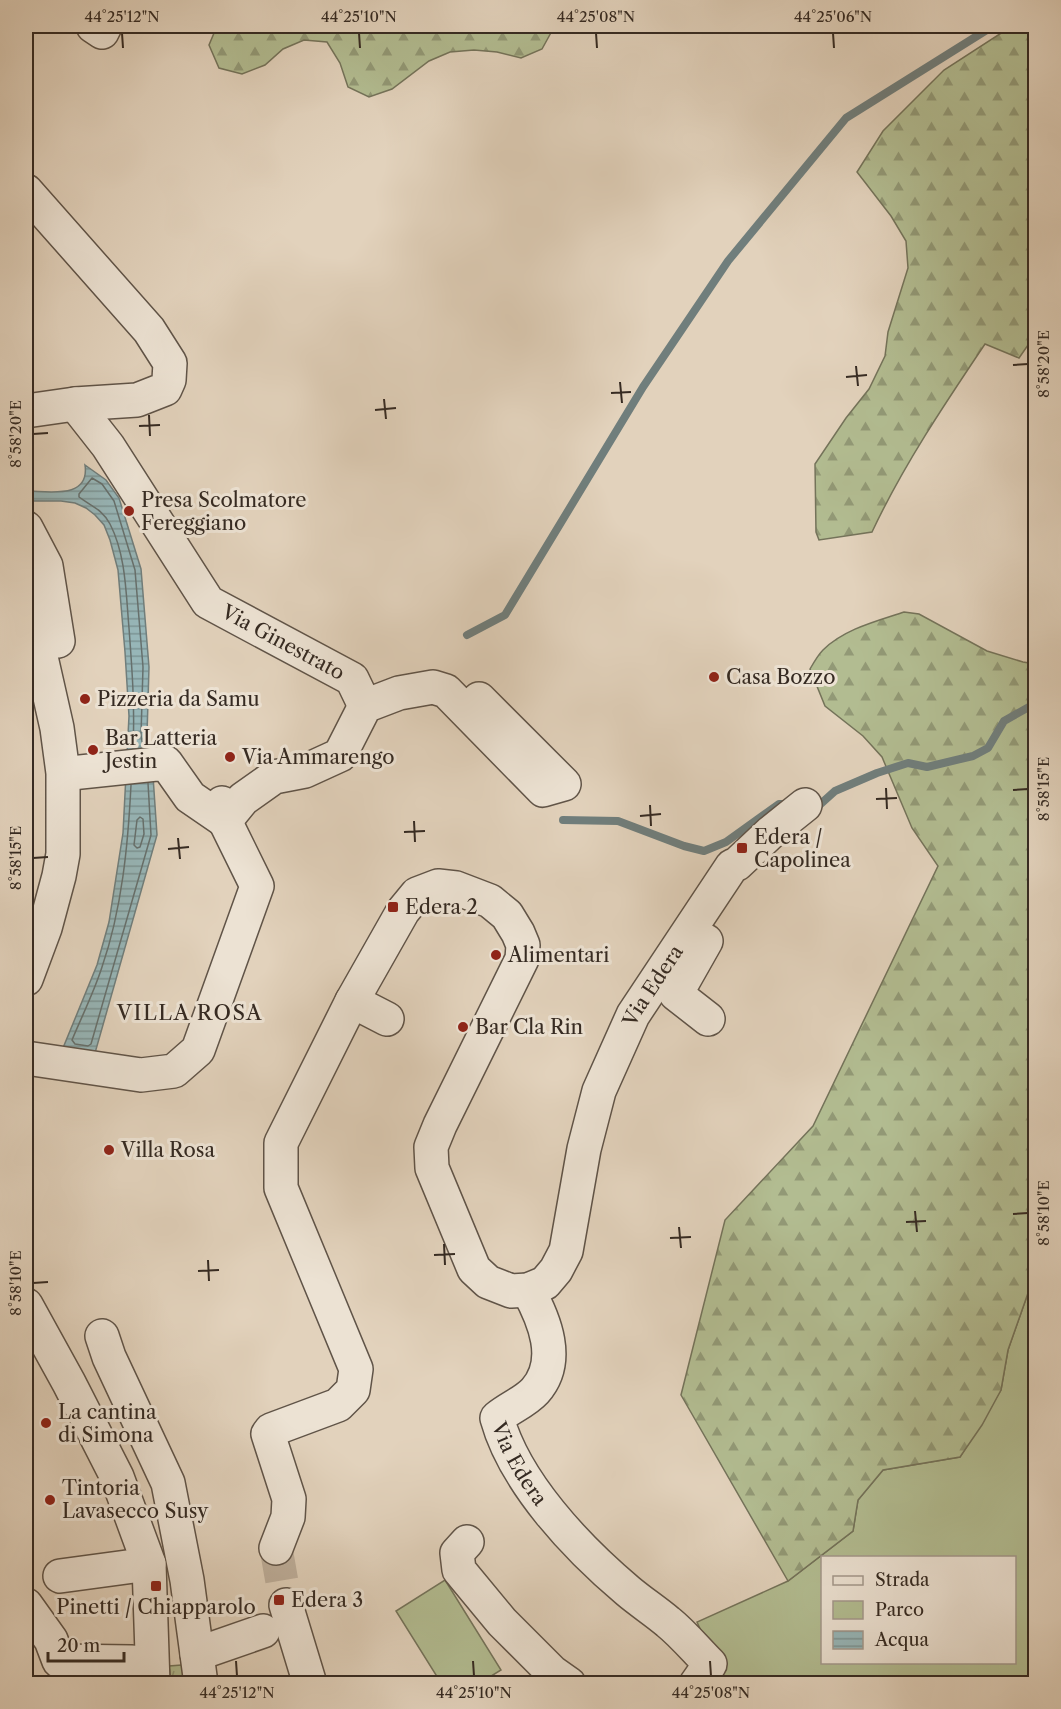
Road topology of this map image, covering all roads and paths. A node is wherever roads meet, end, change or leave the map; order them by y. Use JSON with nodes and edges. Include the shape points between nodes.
{"nodes":[{"id":1,"x":93,"y":26,"type":"edge"},
{"id":2,"x":105,"y":26,"type":"edge"},
{"id":3,"x":26,"y":191,"type":"edge"},
{"id":4,"x":75,"y":404,"type":"junction"},
{"id":5,"x":26,"y":411,"type":"edge"},
{"id":6,"x":26,"y":528,"type":"edge"},
{"id":7,"x":26,"y":597,"type":"edge"},
{"id":8,"x":62,"y":669,"type":"dead end"},
{"id":9,"x":479,"y":699,"type":"dead end"},
{"id":10,"x":365,"y":706,"type":"junction"},
{"id":11,"x":71,"y":773,"type":"dead end"},
{"id":12,"x":805,"y":805,"type":"dead end"},
{"id":13,"x":223,"y":812,"type":"junction"},
{"id":14,"x":737,"y":864,"type":"junction"},
{"id":15,"x":26,"y":980,"type":"edge"},
{"id":16,"x":352,"y":1001,"type":"junction"},
{"id":17,"x":387,"y":1019,"type":"dead end"},
{"id":18,"x":708,"y":1019,"type":"dead end"},
{"id":19,"x":29,"y":1058,"type":"edge"},
{"id":20,"x":528,"y":1290,"type":"junction"},
{"id":21,"x":26,"y":1305,"type":"edge"},
{"id":22,"x":102,"y":1336,"type":"dead end"},
{"id":23,"x":467,"y":1542,"type":"dead end"},
{"id":24,"x":276,"y":1548,"type":"tunnel mouth"},
{"id":25,"x":149,"y":1564,"type":"junction"},
{"id":26,"x":60,"y":1576,"type":"dead end"},
{"id":27,"x":26,"y":1605,"type":"edge"},
{"id":28,"x":279,"y":1616,"type":"junction"},
{"id":29,"x":146,"y":1669,"type":"edge"},
{"id":30,"x":199,"y":1669,"type":"edge"},
{"id":31,"x":555,"y":1680,"type":"edge"},
{"id":32,"x":310,"y":1683,"type":"edge"},
{"id":33,"x":321,"y":1683,"type":"edge"},
{"id":34,"x":696,"y":1683,"type":"edge"}],
"edges":[{"from":1,"to":2,"type":"street","via":[[102,32]]},
{"from":3,"to":4,"type":"street","via":[[149,330],[170,363],[165,389],[137,400]]},
{"from":4,"to":5,"type":"street"},
{"from":4,"to":10,"type":"street","name":"Via Ginestrato","via":[[108,446],[208,602],[352,679]]},
{"from":6,"to":8,"type":"street","via":[[46,566]]},
{"from":7,"to":15,"type":"street","via":[[57,728],[63,774],[63,854],[45,928]]},
{"from":9,"to":10,"type":"street","via":[[564,784],[543,790],[446,691],[433,687],[399,693]]},
{"from":10,"to":13,"type":"street","via":[[340,755],[305,771],[274,777]]},
{"from":11,"to":13,"type":"street","via":[[166,763],[190,797]]},
{"from":12,"to":14,"type":"street"},
{"from":13,"to":19,"type":"street","via":[[257,886],[198,1050],[174,1071],[141,1075]]},
{"from":14,"to":18,"type":"street","name":"Via Edera","via":[[743,876],[676,994]]},
{"from":14,"to":20,"type":"street","name":"Via Edera","via":[[633,1015],[599,1091],[566,1251],[545,1283]]},
{"from":16,"to":17,"type":"street"},
{"from":16,"to":20,"type":"street","via":[[403,911],[417,894],[438,886],[456,888],[490,901],[507,915],[523,945],[522,959],[440,1125],[431,1147],[432,1168],[474,1269],[500,1287]]},
{"from":16,"to":24,"type":"street","via":[[280,1143],[281,1188],[356,1370],[353,1390],[338,1405],[268,1434],[289,1499],[288,1517]]},
{"from":20,"to":34,"type":"street","name":"Via Edera","via":[[547,1332],[549,1356],[545,1376],[536,1390],[497,1418],[500,1428],[516,1465],[575,1543],[669,1623],[710,1664]]},
{"from":21,"to":25,"type":"street","via":[[117,1477]]},
{"from":22,"to":30,"type":"street","via":[[168,1484]]},
{"from":23,"to":31,"type":"street","via":[[457,1553],[459,1570]]},
{"from":25,"to":26,"type":"street"},
{"from":25,"to":29,"type":"street"},
{"from":27,"to":29,"type":"street","via":[[51,1640],[59,1661]]},
{"from":28,"to":30,"type":"street"},
{"from":28,"to":32,"type":"street"},
{"from":28,"to":33,"type":"street","via":[[296,1618]]}]}
